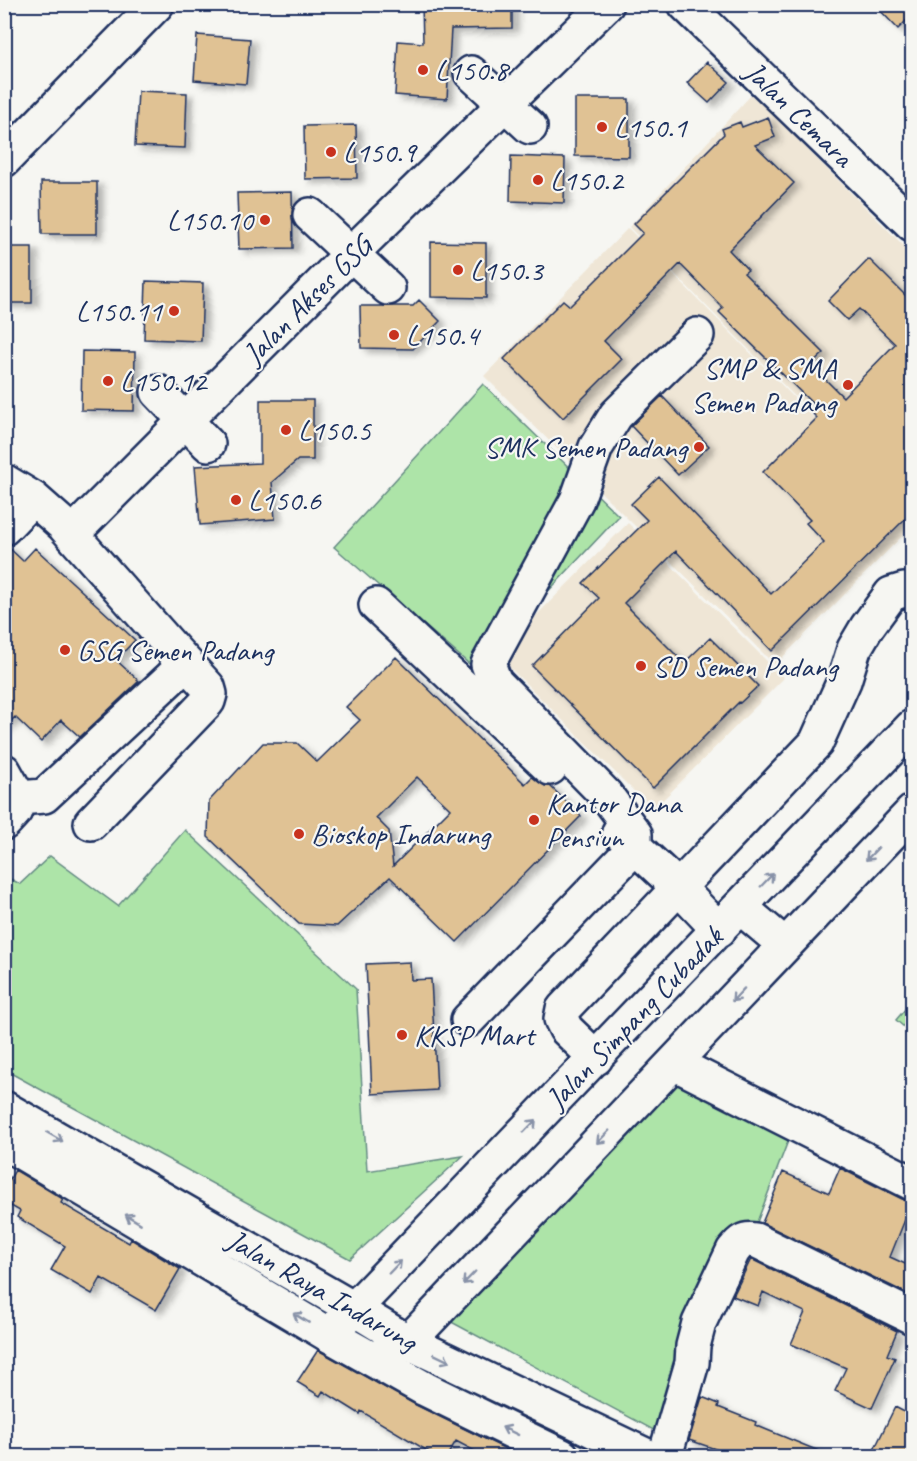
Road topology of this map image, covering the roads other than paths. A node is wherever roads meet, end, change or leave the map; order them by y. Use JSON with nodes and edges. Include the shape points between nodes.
{"nodes":[{"id":1,"x":157,"y":4,"type":"edge"},
{"id":2,"x":607,"y":4,"type":"edge"},
{"id":3,"x":685,"y":4,"type":"edge"},
{"id":4,"x":471,"y":73,"type":"dead end"},
{"id":5,"x":505,"y":104,"type":"junction"},
{"id":6,"x":530,"y":127,"type":"dead end"},
{"id":7,"x":4,"y":160,"type":"edge"},
{"id":8,"x":310,"y":215,"type":"dead end"},
{"id":9,"x":912,"y":224,"type":"edge"},
{"id":10,"x":352,"y":254,"type":"junction"},
{"id":11,"x":388,"y":288,"type":"dead end"},
{"id":12,"x":697,"y":335,"type":"dead end"},
{"id":13,"x":158,"y":392,"type":"dead end"},
{"id":14,"x":197,"y":433,"type":"junction"},
{"id":15,"x":4,"y":481,"type":"edge"},
{"id":16,"x":34,"y":499,"type":"junction"},
{"id":17,"x":65,"y":527,"type":"junction"},
{"id":18,"x":4,"y":528,"type":"edge"},
{"id":19,"x":912,"y":592,"type":"edge"},
{"id":20,"x":376,"y":606,"type":"dead end"},
{"id":21,"x":174,"y":650,"type":"junction"},
{"id":22,"x":912,"y":727,"type":"edge"},
{"id":23,"x":9,"y":798,"type":"edge"},
{"id":24,"x":912,"y":812,"type":"edge"},
{"id":25,"x":91,"y":823,"type":"dead end"},
{"id":26,"x":635,"y":847,"type":"junction"},
{"id":27,"x":679,"y":888,"type":"junction"},
{"id":28,"x":729,"y":919,"type":"junction"},
{"id":29,"x":785,"y":945,"type":"junction"},
{"id":30,"x":468,"y":1020,"type":"dead end"},
{"id":31,"x":596,"y":1058,"type":"junction"},
{"id":32,"x":674,"y":1063,"type":"junction"},
{"id":33,"x":4,"y":1108,"type":"edge"},
{"id":34,"x":4,"y":1142,"type":"edge"},
{"id":35,"x":912,"y":1183,"type":"edge"},
{"id":36,"x":354,"y":1309,"type":"junction"},
{"id":37,"x":912,"y":1317,"type":"edge"},
{"id":38,"x":329,"y":1335,"type":"junction"},
{"id":39,"x":408,"y":1342,"type":"junction"},
{"id":40,"x":371,"y":1358,"type":"junction"},
{"id":41,"x":562,"y":1456,"type":"edge"},
{"id":42,"x":647,"y":1456,"type":"edge"},
{"id":43,"x":665,"y":1456,"type":"edge"}],
"edges":[{"from":1,"to":7,"type":"main road"},
{"from":2,"to":5,"type":"main road","name":"Jalan Akses GSG"},
{"from":3,"to":9,"type":"main road","name":"Jalan Cemara"},
{"from":4,"to":5,"type":"main road"},
{"from":5,"to":6,"type":"main road"},
{"from":5,"to":10,"type":"main road","name":"Jalan Akses GSG"},
{"from":8,"to":10,"type":"main road"},
{"from":10,"to":11,"type":"main road"},
{"from":10,"to":14,"type":"main road","name":"Jalan Akses GSG"},
{"from":12,"to":26,"type":"main road","via":[[616,415],[596,447],[577,500],[488,664],[495,682],[606,795],[635,834]]},
{"from":13,"to":14,"type":"main road"},
{"from":14,"to":17,"type":"main road","name":"Jalan Akses GSG","via":[[105,501],[79,527]]},
{"from":15,"to":16,"type":"main road"},
{"from":16,"to":17,"type":"main road"},
{"from":16,"to":18,"type":"main road"},
{"from":17,"to":21,"type":"main road"},
{"from":19,"to":27,"type":"main road","via":[[891,594],[867,627],[854,649],[816,744]]},
{"from":20,"to":26,"type":"main road"},
{"from":21,"to":23,"type":"main road","via":[[179,665],[175,674],[44,796]]},
{"from":21,"to":25,"type":"main road","via":[[208,687],[208,701]]},
{"from":28,"to":22,"type":"main road","name":"Jalan Simpang Cubadak","one_way":true},
{"from":24,"to":29,"type":"main road","name":"Jalan Simpang Cubadak","one_way":true},
{"from":26,"to":27,"type":"main road"},
{"from":26,"to":30,"type":"main road"},
{"from":27,"to":28,"type":"main road"},
{"from":27,"to":31,"type":"main road","via":[[563,1009],[561,1019],[566,1029]]},
{"from":28,"to":29,"type":"main road"},
{"from":28,"to":31,"type":"main road","name":"Jalan Simpang Cubadak"},
{"from":29,"to":32,"type":"main road","name":"Jalan Simpang Cubadak","one_way":true},
{"from":36,"to":31,"type":"main road","name":"Jalan Simpang Cubadak","one_way":true},
{"from":32,"to":35,"type":"main road"},
{"from":32,"to":39,"type":"main road","name":"Jalan Simpang Cubadak","one_way":true},
{"from":33,"to":36,"type":"main road","name":"Jalan Raya Indarung","one_way":true},
{"from":38,"to":34,"type":"main road","name":"Jalan Raya Indarung","one_way":true},
{"from":36,"to":38,"type":"main road","name":"Jalan Simpang Cubadak"},
{"from":36,"to":39,"type":"main road","name":"Jalan Raya Indarung"},
{"from":37,"to":43,"type":"main road","via":[[755,1240],[739,1243],[699,1323],[692,1363]]},
{"from":38,"to":40,"type":"main road","name":"Jalan Raya Indarung"},
{"from":39,"to":40,"type":"main road"},
{"from":39,"to":42,"type":"main road","name":"Jalan Raya Indarung","one_way":true},
{"from":41,"to":40,"type":"main road","name":"Jalan Raya Indarung","one_way":true}]}
